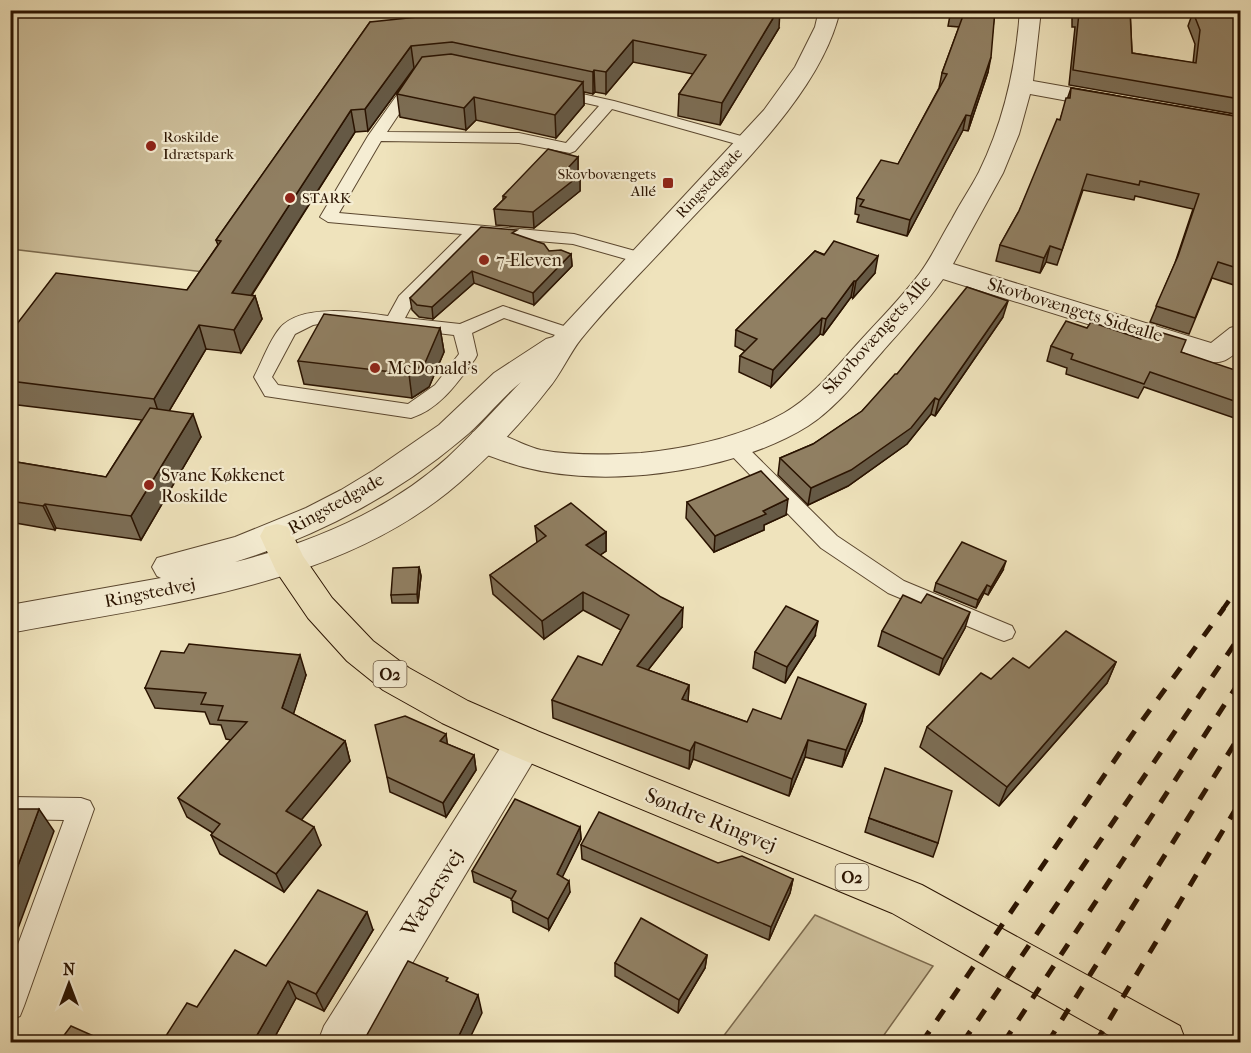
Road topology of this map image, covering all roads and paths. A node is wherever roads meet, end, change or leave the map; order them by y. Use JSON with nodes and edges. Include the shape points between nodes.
{"nodes":[{"id":1,"x":830,"y":10,"type":"edge"},
{"id":2,"x":1032,"y":10,"type":"edge"},
{"id":3,"x":431,"y":72,"type":"edge"},
{"id":4,"x":1022,"y":86,"type":"junction"},
{"id":5,"x":542,"y":89,"type":"edge"},
{"id":6,"x":609,"y":104,"type":"junction"},
{"id":7,"x":1138,"y":106,"type":"edge"},
{"id":8,"x":376,"y":136,"type":"junction"},
{"id":9,"x":747,"y":142,"type":"junction"},
{"id":10,"x":476,"y":230,"type":"junction"},
{"id":11,"x":574,"y":239,"type":"junction"},
{"id":12,"x":556,"y":257,"type":"edge"},
{"id":13,"x":640,"y":258,"type":"junction"},
{"id":14,"x":937,"y":268,"type":"junction"},
{"id":15,"x":394,"y":322,"type":"junction"},
{"id":16,"x":462,"y":330,"type":"junction"},
{"id":17,"x":1240,"y":334,"type":"edge"},
{"id":18,"x":568,"y":337,"type":"junction"},
{"id":19,"x":484,"y":440,"type":"junction"},
{"id":20,"x":735,"y":447,"type":"junction"},
{"id":21,"x":283,"y":549,"type":"junction"},
{"id":22,"x":10,"y":596,"type":"edge"},
{"id":23,"x":10,"y":619,"type":"edge"},
{"id":24,"x":1004,"y":632,"type":"dead end"},
{"id":25,"x":524,"y":743,"type":"junction"},
{"id":26,"x":10,"y":808,"type":"edge"},
{"id":27,"x":10,"y":1006,"type":"edge"},
{"id":28,"x":340,"y":1042,"type":"edge"},
{"id":29,"x":1164,"y":1042,"type":"edge"}],
"edges":[{"from":1,"to":9,"type":"street","name":"Ringstedgade","via":[[806,68]]},
{"from":2,"to":4,"type":"street","name":"Skovbovængets Alle"},
{"from":3,"to":8,"type":"lane","via":[[419,73]]},
{"from":4,"to":7,"type":"street"},
{"from":4,"to":14,"type":"street","name":"Skovbovængets Alle","via":[[992,171]]},
{"from":5,"to":6,"type":"lane"},
{"from":6,"to":8,"type":"lane","via":[[570,148],[519,138]]},
{"from":6,"to":9,"type":"lane"},
{"from":8,"to":10,"type":"lane","via":[[328,217]]},
{"from":9,"to":13,"type":"street","name":"Ringstedgade"},
{"from":10,"to":11,"type":"lane"},
{"from":10,"to":15,"type":"lane","via":[[405,300]]},
{"from":11,"to":12,"type":"lane"},
{"from":11,"to":13,"type":"lane"},
{"from":13,"to":18,"type":"street","name":"Ringstedgade"},
{"from":14,"to":17,"type":"street","name":"Skovbovængets Sidealle","via":[[1216,354]]},
{"from":14,"to":20,"type":"street","name":"Skovbovængets Alle","via":[[834,387],[796,419]]},
{"from":15,"to":16,"type":"lane"},
{"from":15,"to":16,"type":"lane","via":[[336,315],[309,320],[288,330],[263,377],[272,391],[411,411],[442,390],[468,355]]},
{"from":16,"to":18,"type":"lane","via":[[509,305]]},
{"from":18,"to":19,"type":"street","name":"Ringstedgade","via":[[538,382]]},
{"from":18,"to":21,"type":"street","name":"Ringstedgade","via":[[513,373],[453,431],[408,464],[309,521]]},
{"from":19,"to":20,"type":"street","name":"Skovbovængets Alle","via":[[528,458],[590,466],[658,462]]},
{"from":19,"to":21,"type":"street","name":"Ringstedgade","via":[[457,467],[413,500],[358,533]]},
{"from":20,"to":24,"type":"lane","via":[[829,542],[897,587]]},
{"from":21,"to":22,"type":"street","name":"Ringstedvej"},
{"from":21,"to":23,"type":"street","name":"Ringstedvej","via":[[204,583]]},
{"from":21,"to":25,"type":"main road","name":"Søndre Ringvej","number":"O2","via":[[334,624],[360,651],[396,679],[455,712]]},
{"from":25,"to":28,"type":"street","name":"Wæbersvej"},
{"from":25,"to":29,"type":"main road","name":"Søndre Ringvej","number":"O2","via":[[907,899]]},
{"from":26,"to":27,"type":"lane","via":[[81,809]]}]}
